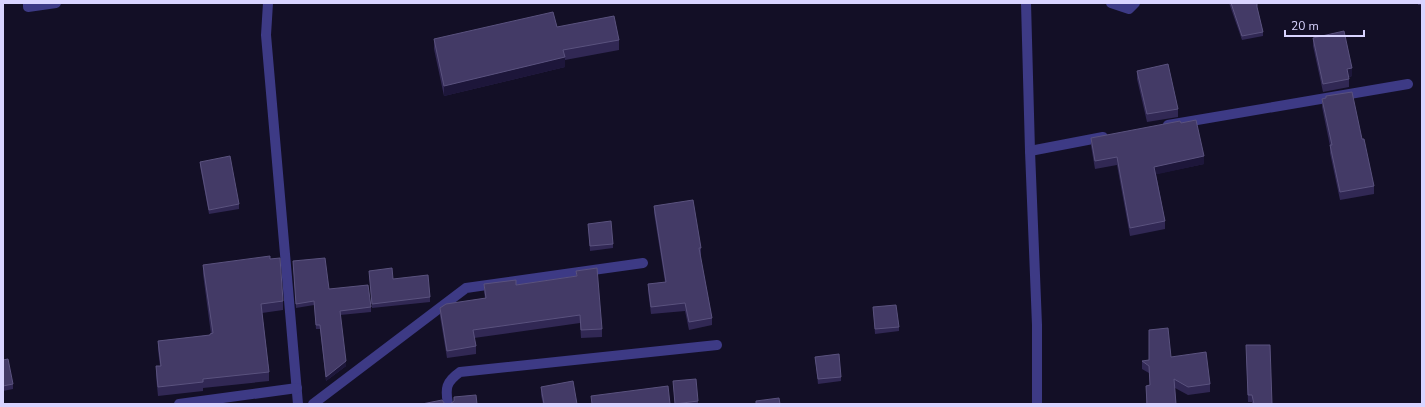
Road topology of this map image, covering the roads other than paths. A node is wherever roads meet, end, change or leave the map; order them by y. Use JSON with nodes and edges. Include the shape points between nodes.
{"nodes":[{"id":1,"x":28,"y":3,"type":"edge"},
{"id":2,"x":56,"y":3,"type":"edge"},
{"id":3,"x":268,"y":3,"type":"edge"},
{"id":4,"x":1026,"y":3,"type":"edge"},
{"id":5,"x":1111,"y":3,"type":"edge"},
{"id":6,"x":1135,"y":3,"type":"edge"},
{"id":7,"x":1408,"y":84,"type":"dead end"},
{"id":8,"x":1158,"y":127,"type":"edge"},
{"id":9,"x":1113,"y":135,"type":"edge"},
{"id":10,"x":1030,"y":151,"type":"junction"},
{"id":11,"x":643,"y":263,"type":"dead end"},
{"id":12,"x":717,"y":345,"type":"dead end"},
{"id":13,"x":297,"y":388,"type":"junction"},
{"id":14,"x":179,"y":404,"type":"edge"},
{"id":15,"x":298,"y":404,"type":"edge"},
{"id":16,"x":313,"y":404,"type":"edge"},
{"id":17,"x":448,"y":404,"type":"edge"},
{"id":18,"x":1037,"y":404,"type":"edge"}],
"edges":[{"from":1,"to":2,"type":"street","via":[[28,7]]},
{"from":3,"to":13,"type":"street","via":[[266,35]]},
{"from":4,"to":10,"type":"street"},
{"from":5,"to":6,"type":"street","via":[[1130,9]]},
{"from":7,"to":8,"type":"street"},
{"from":9,"to":10,"type":"street"},
{"from":10,"to":18,"type":"street","via":[[1037,325]]},
{"from":11,"to":16,"type":"street","via":[[466,288]]},
{"from":12,"to":17,"type":"street","via":[[460,372],[450,379],[446,391]]},
{"from":13,"to":14,"type":"street"},
{"from":13,"to":15,"type":"street"}]}
